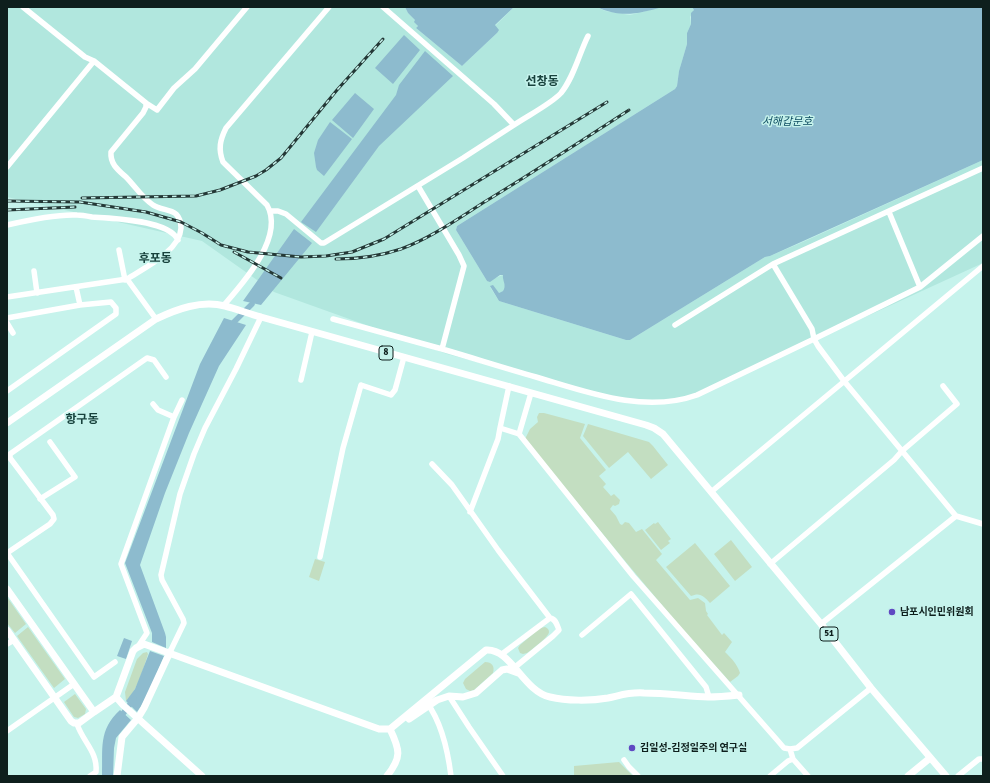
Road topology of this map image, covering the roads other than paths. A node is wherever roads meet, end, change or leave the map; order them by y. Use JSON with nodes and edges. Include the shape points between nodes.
{"nodes":[{"id":1,"x":23,"y":7,"type":"edge"},
{"id":2,"x":247,"y":7,"type":"edge"},
{"id":3,"x":329,"y":7,"type":"edge"},
{"id":4,"x":383,"y":7,"type":"edge"},
{"id":5,"x":588,"y":36,"type":"dead end"},
{"id":6,"x":94,"y":61,"type":"junction"},
{"id":7,"x":146,"y":103,"type":"junction"},
{"id":8,"x":514,"y":125,"type":"junction"},
{"id":9,"x":7,"y":167,"type":"edge"},
{"id":10,"x":983,"y":168,"type":"edge"},
{"id":11,"x":418,"y":186,"type":"junction"},
{"id":12,"x":270,"y":211,"type":"junction"},
{"id":13,"x":890,"y":212,"type":"junction"},
{"id":14,"x":7,"y":225,"type":"edge"},
{"id":15,"x":983,"y":236,"type":"edge"},
{"id":16,"x":178,"y":240,"type":"junction"},
{"id":17,"x":119,"y":250,"type":"dead end"},
{"id":18,"x":773,"y":264,"type":"junction"},
{"id":19,"x":983,"y":266,"type":"edge"},
{"id":20,"x":34,"y":271,"type":"dead end"},
{"id":21,"x":126,"y":280,"type":"junction"},
{"id":22,"x":76,"y":287,"type":"junction"},
{"id":23,"x":920,"y":287,"type":"junction"},
{"id":24,"x":37,"y":293,"type":"junction"},
{"id":25,"x":7,"y":297,"type":"edge"},
{"id":26,"x":80,"y":305,"type":"junction"},
{"id":27,"x":224,"y":306,"type":"junction"},
{"id":28,"x":261,"y":317,"type":"junction"},
{"id":29,"x":7,"y":318,"type":"edge"},
{"id":30,"x":156,"y":319,"type":"junction"},
{"id":31,"x":333,"y":319,"type":"dead end"},
{"id":32,"x":7,"y":323,"type":"edge"},
{"id":33,"x":675,"y":325,"type":"dead end"},
{"id":34,"x":312,"y":332,"type":"junction"},
{"id":35,"x":13,"y":333,"type":"dead end"},
{"id":36,"x":814,"y":339,"type":"junction"},
{"id":37,"x":442,"y":349,"type":"junction"},
{"id":38,"x":404,"y":358,"type":"junction"},
{"id":39,"x":166,"y":377,"type":"dead end"},
{"id":40,"x":301,"y":380,"type":"dead end"},
{"id":41,"x":844,"y":381,"type":"junction"},
{"id":42,"x":509,"y":386,"type":"junction"},
{"id":43,"x":943,"y":386,"type":"dead end"},
{"id":44,"x":520,"y":389,"type":"joint"},
{"id":45,"x":7,"y":391,"type":"edge"},
{"id":46,"x":531,"y":392,"type":"junction"},
{"id":47,"x":182,"y":400,"type":"dead end"},
{"id":48,"x":153,"y":404,"type":"dead end"},
{"id":49,"x":174,"y":417,"type":"junction"},
{"id":50,"x":7,"y":423,"type":"edge"},
{"id":51,"x":500,"y":428,"type":"junction"},
{"id":52,"x":519,"y":434,"type":"junction"},
{"id":53,"x":50,"y":442,"type":"dead end"},
{"id":54,"x":902,"y":451,"type":"junction"},
{"id":55,"x":432,"y":464,"type":"dead end"},
{"id":56,"x":711,"y":492,"type":"junction"},
{"id":57,"x":40,"y":499,"type":"junction"},
{"id":58,"x":470,"y":512,"type":"junction"},
{"id":59,"x":956,"y":516,"type":"junction"},
{"id":60,"x":983,"y":524,"type":"edge"},
{"id":61,"x":7,"y":553,"type":"edge"},
{"id":62,"x":320,"y":557,"type":"dead end"},
{"id":63,"x":770,"y":564,"type":"junction"},
{"id":64,"x":7,"y":589,"type":"edge"},
{"id":65,"x":550,"y":618,"type":"junction"},
{"id":66,"x":821,"y":624,"type":"junction"},
{"id":67,"x":7,"y":630,"type":"edge"},
{"id":68,"x":582,"y":634,"type":"dead end"},
{"id":69,"x":14,"y":640,"type":"junction"},
{"id":70,"x":7,"y":644,"type":"edge"},
{"id":71,"x":140,"y":645,"type":"junction"},
{"id":72,"x":167,"y":651,"type":"junction"},
{"id":73,"x":502,"y":654,"type":"junction"},
{"id":74,"x":115,"y":662,"type":"dead end"},
{"id":75,"x":517,"y":671,"type":"junction"},
{"id":76,"x":74,"y":684,"type":"junction"},
{"id":77,"x":871,"y":688,"type":"junction"},
{"id":78,"x":739,"y":695,"type":"junction"},
{"id":79,"x":449,"y":696,"type":"junction"},
{"id":80,"x":116,"y":697,"type":"junction"},
{"id":81,"x":709,"y":697,"type":"junction"},
{"id":82,"x":55,"y":698,"type":"junction"},
{"id":83,"x":427,"y":703,"type":"junction"},
{"id":84,"x":94,"y":712,"type":"junction"},
{"id":85,"x":136,"y":716,"type":"junction"},
{"id":86,"x":77,"y":724,"type":"junction"},
{"id":87,"x":391,"y":728,"type":"junction"},
{"id":88,"x":7,"y":731,"type":"edge"},
{"id":89,"x":790,"y":749,"type":"junction"},
{"id":90,"x":930,"y":758,"type":"junction"},
{"id":91,"x":793,"y":759,"type":"junction"},
{"id":92,"x":983,"y":759,"type":"edge"},
{"id":93,"x":624,"y":760,"type":"dead end"},
{"id":94,"x":90,"y":776,"type":"edge"},
{"id":95,"x":117,"y":776,"type":"edge"},
{"id":96,"x":202,"y":776,"type":"edge"},
{"id":97,"x":387,"y":776,"type":"edge"},
{"id":98,"x":451,"y":776,"type":"edge"},
{"id":99,"x":503,"y":776,"type":"edge"},
{"id":100,"x":638,"y":776,"type":"edge"},
{"id":101,"x":770,"y":776,"type":"edge"},
{"id":102,"x":808,"y":776,"type":"edge"},
{"id":103,"x":908,"y":776,"type":"edge"},
{"id":104,"x":946,"y":776,"type":"edge"},
{"id":105,"x":958,"y":776,"type":"edge"}],
"edges":[{"from":1,"to":6,"type":"street","via":[[85,57]]},
{"from":2,"to":7,"type":"street","via":[[157,110]]},
{"from":3,"to":12,"type":"street","via":[[226,128],[220,144],[223,162]]},
{"from":4,"to":8,"type":"street","via":[[457,70]]},
{"from":5,"to":8,"type":"street","via":[[562,92]]},
{"from":6,"to":7,"type":"street"},
{"from":6,"to":9,"type":"street"},
{"from":7,"to":16,"type":"street","via":[[143,113],[112,152],[112,163],[144,198],[159,208],[177,215],[181,222]]},
{"from":8,"to":11,"type":"street"},
{"from":10,"to":13,"type":"street"},
{"from":11,"to":12,"type":"street","via":[[328,242],[321,243],[286,214]]},
{"from":11,"to":37,"type":"street","via":[[464,266]]},
{"from":12,"to":27,"type":"street","via":[[271,229],[262,253],[248,276]]},
{"from":13,"to":18,"type":"street"},
{"from":13,"to":23,"type":"street"},
{"from":14,"to":16,"type":"street","via":[[76,215],[102,217],[143,222],[169,231]]},
{"from":15,"to":23,"type":"street"},
{"from":16,"to":21,"type":"street","via":[[167,252]]},
{"from":17,"to":21,"type":"street"},
{"from":18,"to":33,"type":"street"},
{"from":18,"to":36,"type":"street","via":[[812,329]]},
{"from":19,"to":41,"type":"street"},
{"from":20,"to":24,"type":"street"},
{"from":21,"to":22,"type":"street"},
{"from":21,"to":30,"type":"street"},
{"from":22,"to":24,"type":"street"},
{"from":22,"to":26,"type":"street"},
{"from":23,"to":36,"type":"street"},
{"from":24,"to":25,"type":"street"},
{"from":26,"to":29,"type":"street"},
{"from":26,"to":45,"type":"street","via":[[112,302],[116,314]]},
{"from":27,"to":28,"type":"main road","number":"8"},
{"from":27,"to":30,"type":"main road","number":"8","via":[[191,306]]},
{"from":28,"to":34,"type":"main road","number":"8"},
{"from":28,"to":72,"type":"street","via":[[205,428],[180,494],[161,575],[184,624]]},
{"from":30,"to":50,"type":"main road","number":"8"},
{"from":31,"to":37,"type":"street"},
{"from":32,"to":35,"type":"street"},
{"from":34,"to":38,"type":"main road","number":"8"},
{"from":34,"to":40,"type":"street"},
{"from":36,"to":37,"type":"street","via":[[697,395],[678,401],[658,402],[596,394]]},
{"from":36,"to":41,"type":"street"},
{"from":38,"to":42,"type":"main road","number":"8"},
{"from":38,"to":62,"type":"street","via":[[395,390],[391,395],[361,385],[343,448]]},
{"from":39,"to":57,"type":"street","via":[[154,360],[147,358],[10,454],[10,458]]},
{"from":41,"to":54,"type":"street"},
{"from":41,"to":56,"type":"street"},
{"from":42,"to":44,"type":"main road","number":"8"},
{"from":42,"to":51,"type":"street"},
{"from":43,"to":54,"type":"street","via":[[957,404]]},
{"from":44,"to":46,"type":"main road","number":"51"},
{"from":46,"to":52,"type":"street"},
{"from":46,"to":56,"type":"main road","number":"51","via":[[654,428],[663,434]]},
{"from":47,"to":49,"type":"street"},
{"from":48,"to":49,"type":"street","via":[[158,410]]},
{"from":49,"to":71,"type":"street","via":[[121,564],[147,633]]},
{"from":51,"to":52,"type":"street"},
{"from":51,"to":58,"type":"street"},
{"from":52,"to":78,"type":"street","via":[[633,576]]},
{"from":53,"to":57,"type":"street","via":[[75,477]]},
{"from":54,"to":59,"type":"street"},
{"from":54,"to":63,"type":"street"},
{"from":55,"to":58,"type":"street","via":[[452,485]]},
{"from":56,"to":63,"type":"main road","number":"51"},
{"from":57,"to":61,"type":"street","via":[[53,515],[53,522]]},
{"from":58,"to":65,"type":"street"},
{"from":59,"to":60,"type":"street"},
{"from":59,"to":66,"type":"street"},
{"from":61,"to":74,"type":"street","via":[[94,677]]},
{"from":63,"to":66,"type":"main road","number":"51"},
{"from":64,"to":76,"type":"main road"},
{"from":65,"to":73,"type":"street"},
{"from":65,"to":75,"type":"street","via":[[559,630]]},
{"from":66,"to":77,"type":"main road","number":"51"},
{"from":67,"to":69,"type":"main road"},
{"from":68,"to":81,"type":"street","via":[[631,594],[706,686]]},
{"from":69,"to":70,"type":"street"},
{"from":69,"to":82,"type":"main road"},
{"from":71,"to":72,"type":"main road"},
{"from":71,"to":80,"type":"main road","via":[[133,651]]},
{"from":72,"to":85,"type":"main road","via":[[151,694]]},
{"from":72,"to":87,"type":"main road","via":[[379,729]]},
{"from":73,"to":75,"type":"main road"},
{"from":73,"to":83,"type":"main road","via":[[486,650]]},
{"from":75,"to":79,"type":"main road","via":[[502,670],[476,693]]},
{"from":75,"to":81,"type":"main road","via":[[542,695],[551,698],[596,700],[625,693],[645,692]]},
{"from":76,"to":82,"type":"street"},
{"from":76,"to":84,"type":"main road"},
{"from":77,"to":89,"type":"street","via":[[796,748]]},
{"from":77,"to":90,"type":"main road","number":"51"},
{"from":78,"to":81,"type":"main road"},
{"from":78,"to":89,"type":"street","via":[[784,748]]},
{"from":79,"to":83,"type":"main road"},
{"from":79,"to":99,"type":"street"},
{"from":80,"to":84,"type":"main road"},
{"from":80,"to":85,"type":"main road"},
{"from":82,"to":86,"type":"main road","via":[[71,721]]},
{"from":82,"to":88,"type":"street"},
{"from":83,"to":87,"type":"main road"},
{"from":83,"to":98,"type":"street","via":[[442,736]]},
{"from":84,"to":86,"type":"main road"},
{"from":85,"to":95,"type":"main road","via":[[122,737]]},
{"from":85,"to":96,"type":"main road"},
{"from":86,"to":94,"type":"street","via":[[95,756],[96,772]]},
{"from":87,"to":97,"type":"main road","via":[[398,756],[394,768]]},
{"from":89,"to":91,"type":"street"},
{"from":90,"to":103,"type":"main road"},
{"from":90,"to":104,"type":"main road","number":"51"},
{"from":91,"to":101,"type":"street"},
{"from":91,"to":102,"type":"street"},
{"from":92,"to":105,"type":"street"},
{"from":93,"to":100,"type":"street"}]}
